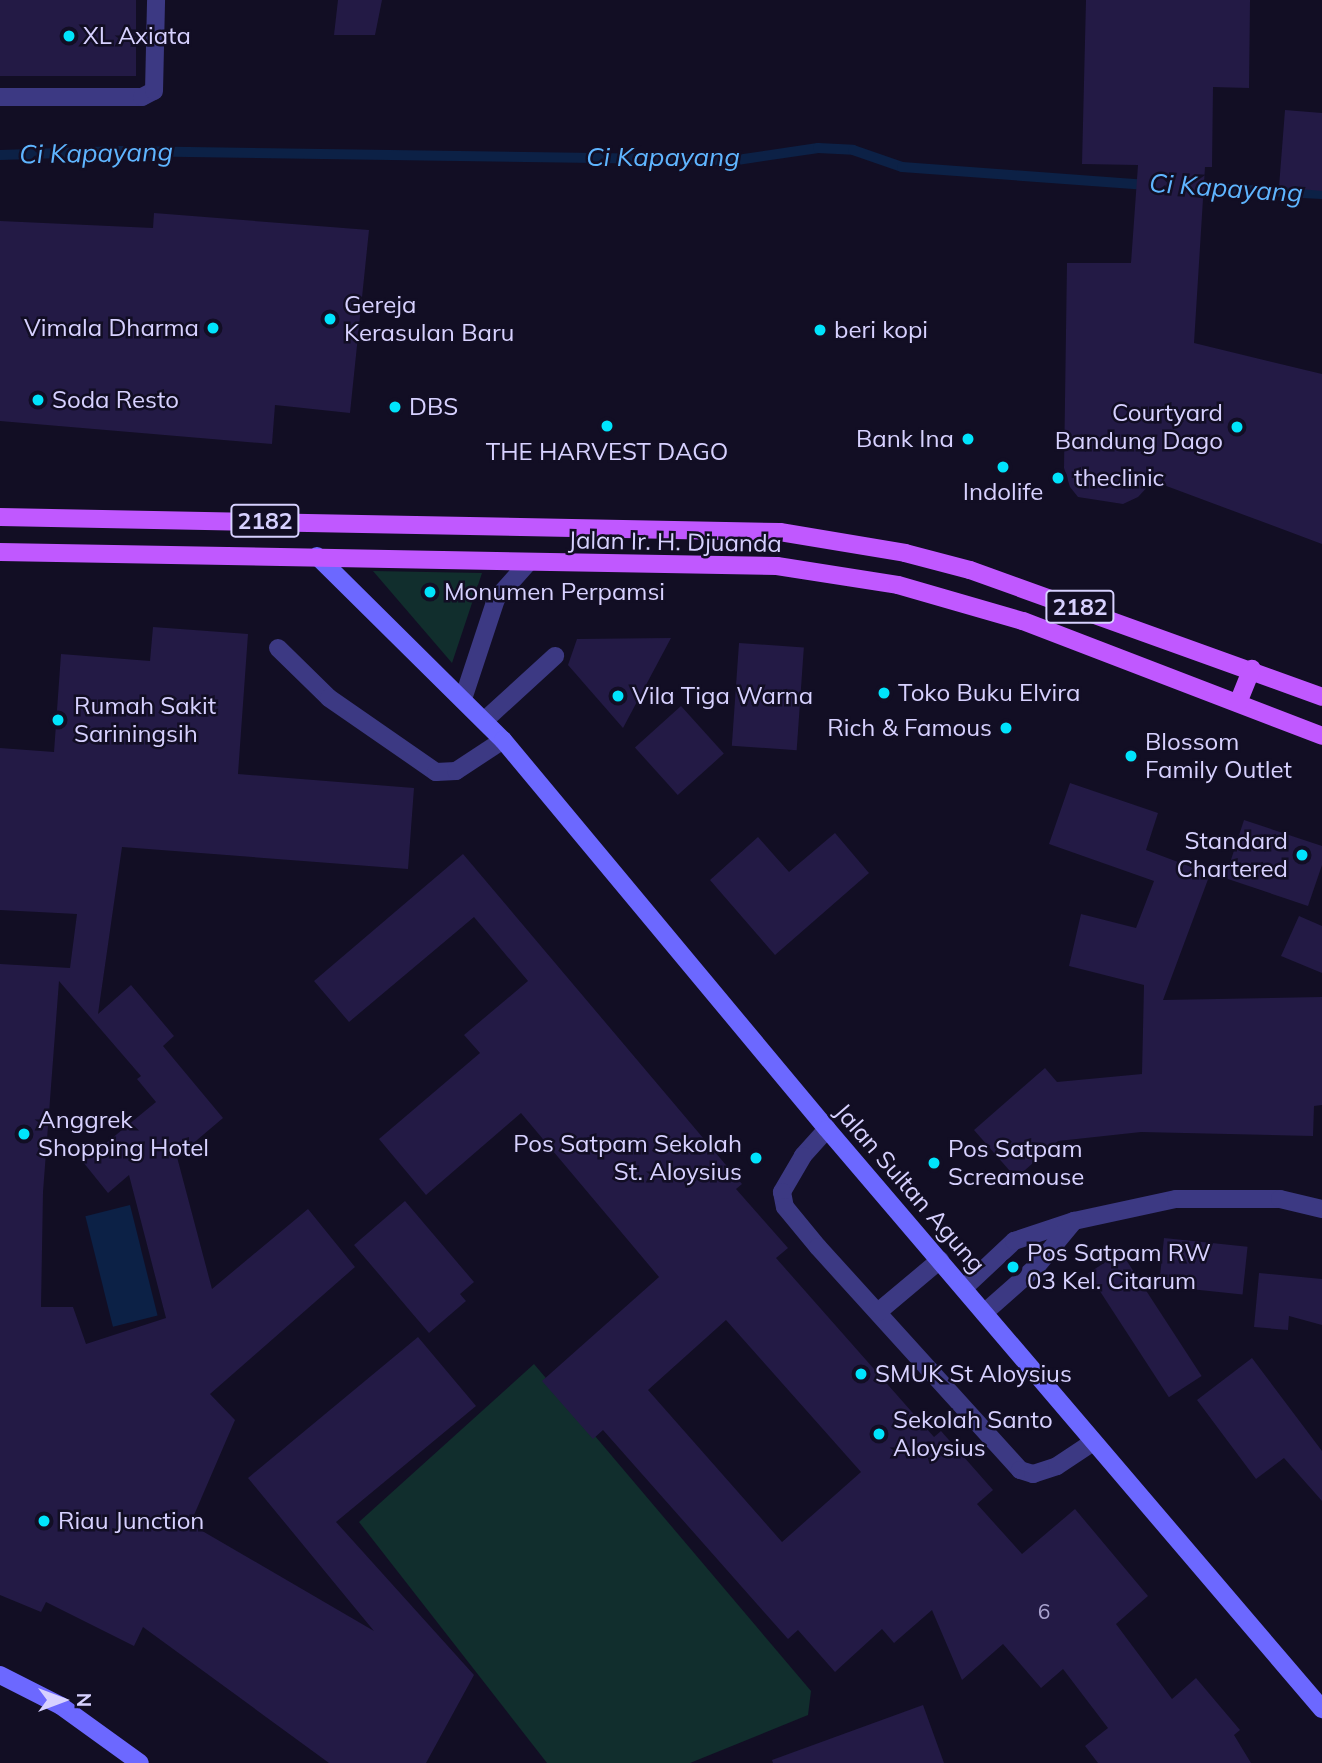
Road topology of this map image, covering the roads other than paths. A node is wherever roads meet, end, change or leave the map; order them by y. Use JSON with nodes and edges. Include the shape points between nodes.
{"nodes":[{"id":1,"x":156,"y":0,"type":"edge"},
{"id":2,"x":0,"y":97,"type":"edge"},
{"id":3,"x":0,"y":517,"type":"edge"},
{"id":4,"x":0,"y":552,"type":"edge"},
{"id":5,"x":905,"y":553,"type":"junction"},
{"id":6,"x":317,"y":556,"type":"junction"},
{"id":7,"x":528,"y":563,"type":"junction"},
{"id":8,"x":898,"y":585,"type":"junction"},
{"id":9,"x":278,"y":648,"type":"dead end"},
{"id":10,"x":555,"y":656,"type":"dead end"},
{"id":11,"x":1252,"y":669,"type":"junction"},
{"id":12,"x":464,"y":696,"type":"junction"},
{"id":13,"x":1322,"y":697,"type":"edge"},
{"id":14,"x":1238,"y":703,"type":"junction"},
{"id":15,"x":485,"y":720,"type":"junction"},
{"id":16,"x":1322,"y":736,"type":"edge"},
{"id":17,"x":503,"y":740,"type":"junction"},
{"id":18,"x":827,"y":1129,"type":"junction"},
{"id":19,"x":1322,"y":1209,"type":"edge"},
{"id":20,"x":1074,"y":1221,"type":"junction"},
{"id":21,"x":940,"y":1260,"type":"junction"},
{"id":22,"x":964,"y":1288,"type":"junction"},
{"id":23,"x":878,"y":1312,"type":"junction"},
{"id":24,"x":984,"y":1313,"type":"junction"},
{"id":25,"x":1093,"y":1442,"type":"junction"},
{"id":26,"x":0,"y":1675,"type":"edge"},
{"id":27,"x":1322,"y":1709,"type":"edge"},
{"id":28,"x":140,"y":1763,"type":"edge"}],
"edges":[{"from":1,"to":2,"type":"street","via":[[154,91],[142,97]]},
{"from":3,"to":5,"type":"main road","name":"Jalan Ir. H. Djuanda","number":"2182","via":[[780,533]]},
{"from":4,"to":6,"type":"main road","name":"Jalan Ir. H. Djuanda","number":"2182"},
{"from":5,"to":8,"type":"main road"},
{"from":5,"to":11,"type":"main road","name":"Jalan Ir. H. Djuanda","number":"2182","via":[[1026,588]]},
{"from":6,"to":7,"type":"main road","name":"Jalan Ir. H. Djuanda","number":"2182"},
{"from":6,"to":12,"type":"street","name":"Jalan Sultan Agung"},
{"from":7,"to":8,"type":"main road","name":"Jalan Ir. H. Djuanda","number":"2182","via":[[777,566]]},
{"from":7,"to":12,"type":"street","via":[[496,599]]},
{"from":8,"to":14,"type":"main road","name":"Jalan Ir. H. Djuanda","number":"2182","via":[[1023,621]]},
{"from":9,"to":17,"type":"street","via":[[329,698],[436,772],[456,771]]},
{"from":10,"to":15,"type":"street"},
{"from":11,"to":13,"type":"main road","name":"Jalan Ir. H. Djuanda","number":"2182"},
{"from":11,"to":14,"type":"main road"},
{"from":12,"to":15,"type":"street","name":"Jalan Sultan Agung"},
{"from":14,"to":16,"type":"main road","name":"Jalan Ir. H. Djuanda","number":"2182"},
{"from":15,"to":17,"type":"street","name":"Jalan Sultan Agung"},
{"from":17,"to":18,"type":"street","name":"Jalan Sultan Agung"},
{"from":18,"to":21,"type":"street","name":"Jalan Sultan Agung"},
{"from":18,"to":23,"type":"street","via":[[803,1156],[782,1192],[785,1208]]},
{"from":19,"to":20,"type":"street","via":[[1280,1199],[1176,1199]]},
{"from":20,"to":22,"type":"street","via":[[1014,1241]]},
{"from":20,"to":24,"type":"street","via":[[1036,1267]]},
{"from":21,"to":22,"type":"street","name":"Jalan Sultan Agung"},
{"from":21,"to":23,"type":"street"},
{"from":22,"to":24,"type":"street","name":"Jalan Sultan Agung"},
{"from":23,"to":25,"type":"street","via":[[1020,1470],[1033,1474],[1057,1466]]},
{"from":24,"to":25,"type":"street","name":"Jalan Sultan Agung"},
{"from":25,"to":27,"type":"street","name":"Jalan Sultan Agung"},
{"from":26,"to":28,"type":"street","via":[[61,1706]]}]}
